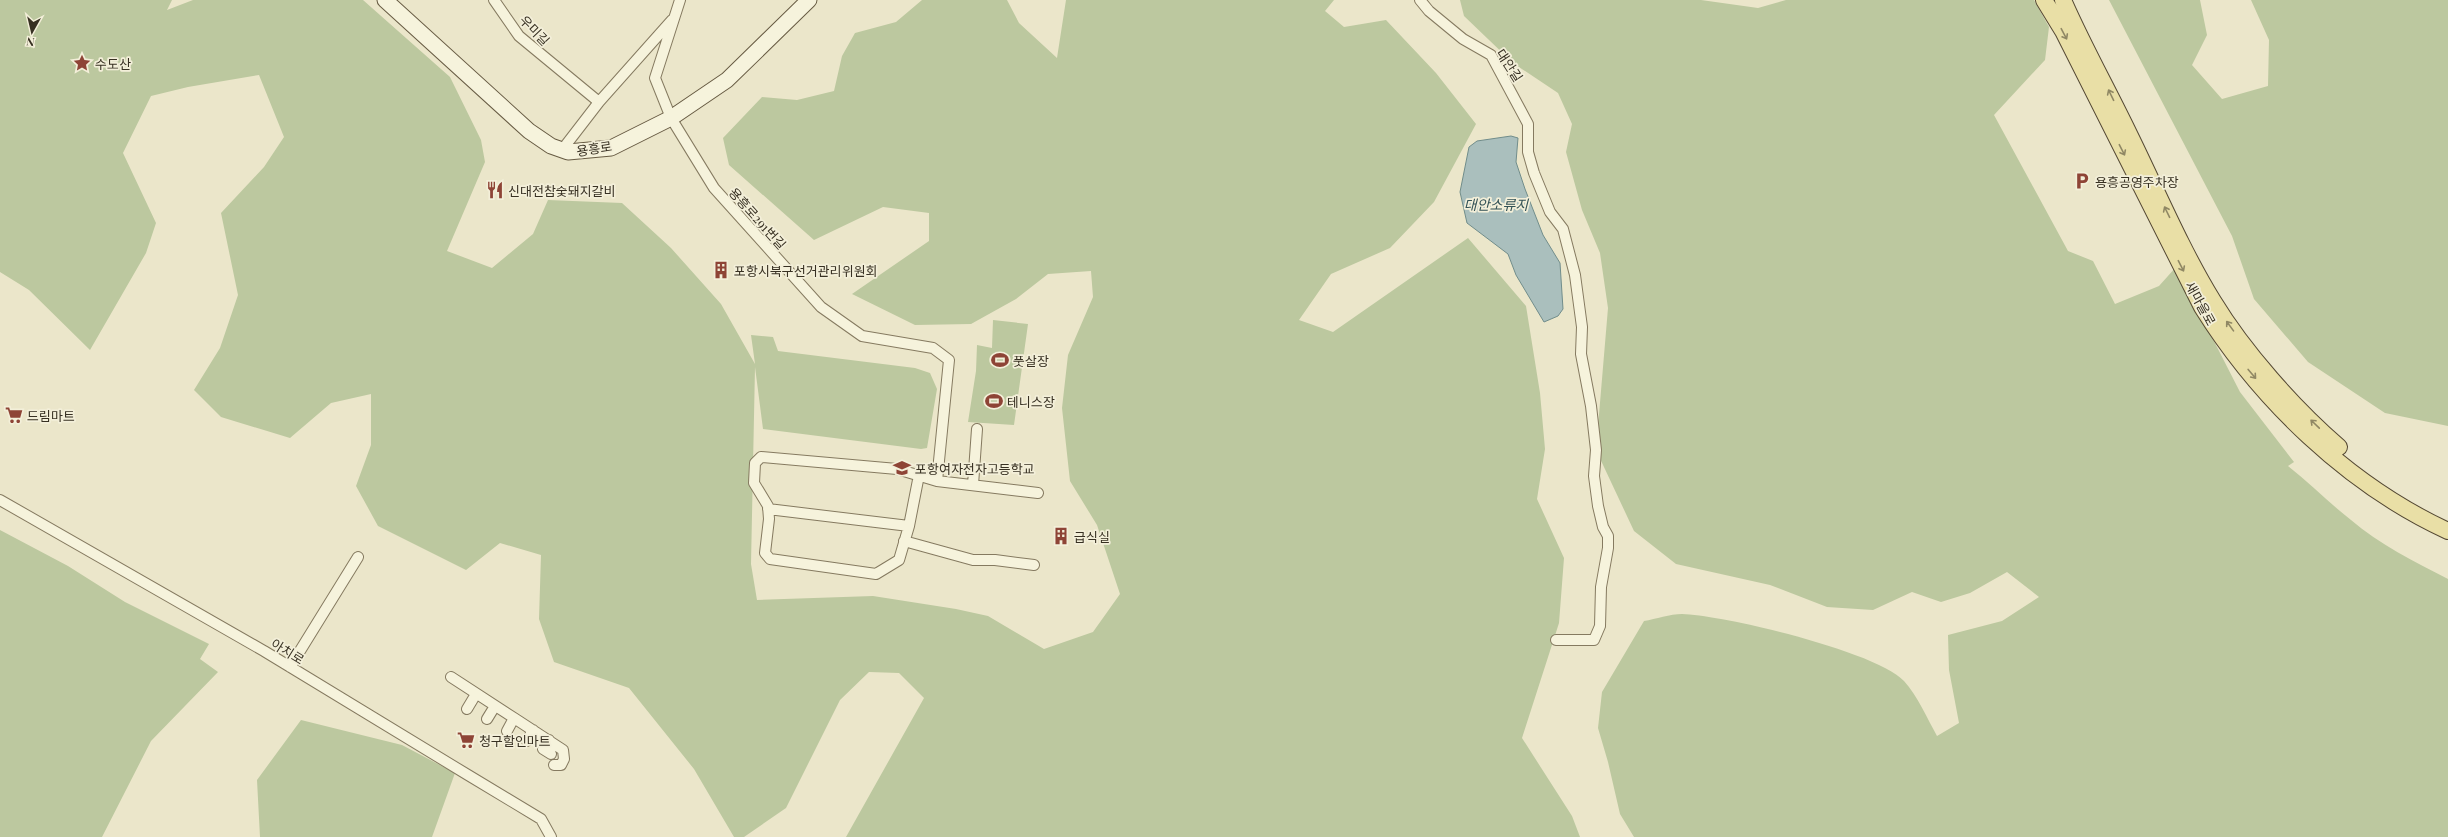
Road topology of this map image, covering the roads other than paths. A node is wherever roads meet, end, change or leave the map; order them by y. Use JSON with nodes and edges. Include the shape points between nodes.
{"nodes":[{"id":1,"x":385,"y":0,"type":"edge"},
{"id":2,"x":494,"y":0,"type":"edge"},
{"id":3,"x":680,"y":0,"type":"edge"},
{"id":4,"x":809,"y":0,"type":"edge"},
{"id":5,"x":1420,"y":0,"type":"edge"},
{"id":6,"x":2044,"y":0,"type":"edge"},
{"id":7,"x":2063,"y":0,"type":"edge"},
{"id":8,"x":675,"y":17,"type":"junction"},
{"id":9,"x":599,"y":102,"type":"junction"},
{"id":10,"x":671,"y":118,"type":"junction"},
{"id":11,"x":562,"y":150,"type":"junction"},
{"id":12,"x":977,"y":429,"type":"dead end"},
{"id":13,"x":919,"y":475,"type":"junction"},
{"id":14,"x":937,"y":481,"type":"junction"},
{"id":15,"x":973,"y":485,"type":"junction"},
{"id":16,"x":1038,"y":493,"type":"dead end"},
{"id":17,"x":0,"y":500,"type":"edge"},
{"id":18,"x":768,"y":509,"type":"junction"},
{"id":19,"x":2448,"y":520,"type":"edge"},
{"id":20,"x":909,"y":526,"type":"junction"},
{"id":21,"x":2448,"y":531,"type":"edge"},
{"id":22,"x":904,"y":541,"type":"junction"},
{"id":23,"x":358,"y":557,"type":"dead end"},
{"id":24,"x":1034,"y":565,"type":"dead end"},
{"id":25,"x":1556,"y":640,"type":"dead end"},
{"id":26,"x":290,"y":667,"type":"junction"},
{"id":27,"x":451,"y":677,"type":"dead end"},
{"id":28,"x":476,"y":694,"type":"junction"},
{"id":29,"x":495,"y":706,"type":"junction"},
{"id":30,"x":467,"y":709,"type":"dead end"},
{"id":31,"x":514,"y":718,"type":"junction"},
{"id":32,"x":487,"y":719,"type":"dead end"},
{"id":33,"x":533,"y":730,"type":"junction"},
{"id":34,"x":507,"y":731,"type":"dead end"},
{"id":35,"x":549,"y":740,"type":"junction"},
{"id":36,"x":527,"y":741,"type":"dead end"},
{"id":37,"x":551,"y":754,"type":"dead end"},
{"id":38,"x":554,"y":765,"type":"dead end"},
{"id":39,"x":551,"y":837,"type":"edge"}],
"edges":[{"from":1,"to":11,"type":"main road","name":"용흥로","via":[[529,131],[551,146]]},
{"from":2,"to":9,"type":"street","name":"우미길","via":[[519,36]]},
{"from":3,"to":8,"type":"street","name":"용흥로291번길"},
{"from":4,"to":10,"type":"main road","name":"용흥로","via":[[727,80]]},
{"from":5,"to":25,"type":"street","name":"대안길","via":[[1429,11],[1463,39],[1491,55],[1528,124],[1528,152],[1534,173],[1550,212],[1563,229],[1575,276],[1582,327],[1581,354],[1596,450],[1594,476],[1598,506],[1608,536],[1608,548],[1601,588],[1600,626],[1594,640]]},
{"from":6,"to":21,"type":"main road","name":"새마을로","one_way":true,"via":[[2063,31],[2202,307],[2220,336],[2297,424],[2339,461],[2381,493]]},
{"from":19,"to":7,"type":"main road","name":"새마을로","one_way":true,"via":[[2401,494],[2364,469],[2331,440],[2295,405],[2235,332],[2213,301],[2182,243]]},
{"from":8,"to":9,"type":"street"},
{"from":8,"to":10,"type":"street","name":"용흥로291번길","via":[[655,78]]},
{"from":9,"to":11,"type":"street"},
{"from":10,"to":11,"type":"main road","name":"용흥로","via":[[611,148],[568,152]]},
{"from":10,"to":14,"type":"street","name":"용흥로291번길","via":[[714,188],[821,307],[862,336],[933,348],[949,360]]},
{"from":12,"to":15,"type":"street"},
{"from":13,"to":14,"type":"street"},
{"from":13,"to":18,"type":"street","via":[[897,469],[761,457],[755,463],[754,483]]},
{"from":13,"to":20,"type":"street"},
{"from":14,"to":15,"type":"street"},
{"from":15,"to":16,"type":"street"},
{"from":17,"to":26,"type":"street","name":"아치로"},
{"from":18,"to":20,"type":"street"},
{"from":18,"to":22,"type":"street","via":[[765,554],[770,559],[876,574],[898,560]]},
{"from":20,"to":22,"type":"street"},
{"from":22,"to":24,"type":"street","via":[[974,560]]},
{"from":23,"to":26,"type":"street"},
{"from":26,"to":39,"type":"street","name":"아치로","via":[[540,819]]},
{"from":27,"to":28,"type":"street"},
{"from":28,"to":29,"type":"street"},
{"from":28,"to":30,"type":"street"},
{"from":29,"to":31,"type":"street"},
{"from":29,"to":32,"type":"street"},
{"from":31,"to":33,"type":"street"},
{"from":31,"to":34,"type":"street"},
{"from":33,"to":35,"type":"street"},
{"from":33,"to":36,"type":"street"},
{"from":35,"to":37,"type":"street","via":[[543,749]]},
{"from":35,"to":38,"type":"street","via":[[563,750],[564,759],[560,765]]}]}
